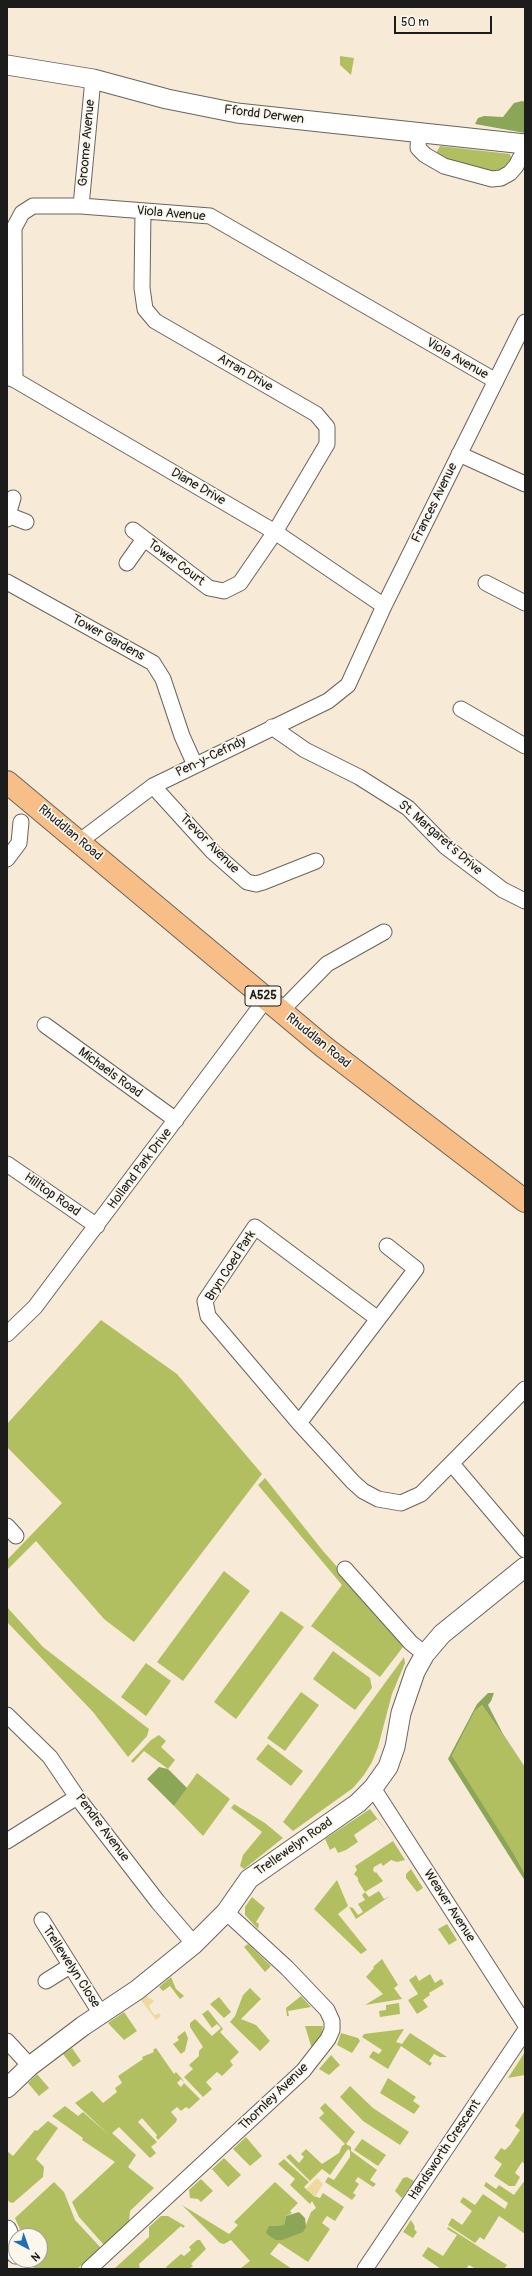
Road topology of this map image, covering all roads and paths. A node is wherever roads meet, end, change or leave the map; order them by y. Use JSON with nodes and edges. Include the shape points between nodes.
{"nodes":[{"id":1,"x":7,"y":66,"type":"edge"},
{"id":2,"x":93,"y":80,"type":"junction"},
{"id":3,"x":419,"y":132,"type":"junction"},
{"id":4,"x":525,"y":144,"type":"edge"},
{"id":5,"x":525,"y":149,"type":"edge"},
{"id":6,"x":81,"y":206,"type":"junction"},
{"id":7,"x":143,"y":211,"type":"junction"},
{"id":8,"x":525,"y":322,"type":"edge"},
{"id":9,"x":11,"y":378,"type":"edge"},
{"id":10,"x":496,"y":381,"type":"junction"},
{"id":11,"x":459,"y":454,"type":"junction"},
{"id":12,"x":525,"y":484,"type":"edge"},
{"id":13,"x":13,"y":498,"type":"dead end"},
{"id":14,"x":8,"y":517,"type":"edge"},
{"id":15,"x":26,"y":522,"type":"dead end"},
{"id":16,"x":275,"y":532,"type":"junction"},
{"id":17,"x":127,"y":563,"type":"dead end"},
{"id":18,"x":7,"y":582,"type":"edge"},
{"id":19,"x":486,"y":583,"type":"dead end"},
{"id":20,"x":525,"y":604,"type":"edge"},
{"id":21,"x":384,"y":606,"type":"junction"},
{"id":22,"x":348,"y":686,"type":"joint"},
{"id":23,"x":461,"y":709,"type":"dead end"},
{"id":24,"x":272,"y":727,"type":"junction"},
{"id":25,"x":525,"y":746,"type":"edge"},
{"id":26,"x":194,"y":765,"type":"junction"},
{"id":27,"x":7,"y":782,"type":"edge"},
{"id":28,"x":153,"y":786,"type":"junction"},
{"id":29,"x":43,"y":810,"type":"junction"},
{"id":30,"x":14,"y":824,"type":"edge"},
{"id":31,"x":80,"y":842,"type":"junction"},
{"id":32,"x":7,"y":859,"type":"edge"},
{"id":33,"x":316,"y":861,"type":"dead end"},
{"id":34,"x":525,"y":900,"type":"edge"},
{"id":35,"x":384,"y":932,"type":"dead end"},
{"id":36,"x":274,"y":1005,"type":"junction"},
{"id":37,"x":45,"y":1025,"type":"dead end"},
{"id":38,"x":176,"y":1120,"type":"junction"},
{"id":39,"x":7,"y":1164,"type":"edge"},
{"id":40,"x":525,"y":1201,"type":"edge"},
{"id":41,"x":97,"y":1226,"type":"junction"},
{"id":42,"x":387,"y":1246,"type":"dead end"},
{"id":43,"x":378,"y":1319,"type":"junction"},
{"id":44,"x":7,"y":1334,"type":"edge"},
{"id":45,"x":525,"y":1389,"type":"edge"},
{"id":46,"x":299,"y":1422,"type":"junction"},
{"id":47,"x":452,"y":1464,"type":"junction"},
{"id":48,"x":525,"y":1550,"type":"edge"},
{"id":49,"x":525,"y":1567,"type":"edge"},
{"id":50,"x":345,"y":1569,"type":"dead end"},
{"id":51,"x":425,"y":1654,"type":"junction"},
{"id":52,"x":7,"y":1715,"type":"edge"},
{"id":53,"x":373,"y":1788,"type":"junction"},
{"id":54,"x":77,"y":1798,"type":"junction"},
{"id":55,"x":7,"y":1841,"type":"edge"},
{"id":56,"x":226,"y":1912,"type":"junction"},
{"id":57,"x":42,"y":1920,"type":"dead end"},
{"id":58,"x":194,"y":1944,"type":"junction"},
{"id":59,"x":70,"y":1966,"type":"junction"},
{"id":60,"x":46,"y":1981,"type":"dead end"},
{"id":61,"x":101,"y":2014,"type":"junction"},
{"id":62,"x":525,"y":2024,"type":"edge"},
{"id":63,"x":525,"y":2031,"type":"edge"},
{"id":64,"x":7,"y":2041,"type":"edge"},
{"id":65,"x":30,"y":2066,"type":"junction"},
{"id":66,"x":7,"y":2088,"type":"edge"},
{"id":67,"x":89,"y":2269,"type":"edge"},
{"id":68,"x":365,"y":2269,"type":"edge"}],
"edges":[{"from":1,"to":2,"type":"street","name":"Ffordd Derwen"},
{"from":2,"to":3,"type":"street","name":"Ffordd Derwen","via":[[237,113]]},
{"from":2,"to":6,"type":"street","name":"Groome Avenue"},
{"from":3,"to":4,"type":"street","name":"Ffordd Derwen"},
{"from":3,"to":5,"type":"street","via":[[418,148],[424,155],[444,166],[492,179],[510,173]]},
{"from":6,"to":7,"type":"street","name":"Viola Avenue"},
{"from":6,"to":9,"type":"street","name":"Viola Avenue","via":[[33,206],[22,213],[14,228]]},
{"from":7,"to":10,"type":"street","name":"Viola Avenue","via":[[210,216]]},
{"from":7,"to":16,"type":"street","name":"Arran Drive","via":[[142,288],[145,309],[154,321],[316,414],[327,427],[327,444]]},
{"from":8,"to":10,"type":"street","name":"Frances Avenue"},
{"from":9,"to":16,"type":"street","name":"Diane Drive"},
{"from":10,"to":11,"type":"street","name":"Frances Avenue"},
{"from":11,"to":12,"type":"street"},
{"from":11,"to":21,"type":"street","name":"Frances Avenue"},
{"from":13,"to":14,"type":"street"},
{"from":14,"to":15,"type":"street"},
{"from":16,"to":17,"type":"street","name":"Tower Court","via":[[240,583],[224,591],[209,588],[138,534]]},
{"from":16,"to":21,"type":"street","name":"Diane Drive"},
{"from":18,"to":26,"type":"street","name":"Tower Gardens","via":[[153,663],[163,679]]},
{"from":19,"to":20,"type":"street"},
{"from":21,"to":22,"type":"street","name":"Frances Avenue"},
{"from":22,"to":24,"type":"street","name":"Pen-y-Cefndy","via":[[328,701]]},
{"from":23,"to":25,"type":"street"},
{"from":24,"to":26,"type":"street","name":"Pen-y-Cefndy"},
{"from":24,"to":34,"type":"street","name":"St. Margaret's Drive","via":[[305,750],[359,776],[408,808],[446,847],[503,890]]},
{"from":26,"to":28,"type":"street","name":"Pen-y-Cefndy"},
{"from":27,"to":29,"type":"main road","name":"Rhuddlan Road","number":"A525"},
{"from":28,"to":31,"type":"street","name":"Pen-y-Cefndy"},
{"from":28,"to":33,"type":"street","name":"Trevor Avenue","via":[[213,852],[247,882],[256,884]]},
{"from":29,"to":30,"type":"street"},
{"from":29,"to":31,"type":"main road","name":"Rhuddlan Road","number":"A525"},
{"from":30,"to":32,"type":"street","via":[[19,842]]},
{"from":31,"to":36,"type":"main road","name":"Rhuddlan Road","number":"A525"},
{"from":35,"to":36,"type":"street","name":"Holland Park Drive","via":[[327,964]]},
{"from":36,"to":38,"type":"street","name":"Holland Park Drive"},
{"from":36,"to":40,"type":"main road","name":"Rhuddlan Road","number":"A525","via":[[379,1090]]},
{"from":37,"to":38,"type":"street","name":"Michaels Road"},
{"from":38,"to":41,"type":"street","name":"Holland Park Drive"},
{"from":39,"to":41,"type":"street","name":"Hilltop Road"},
{"from":41,"to":44,"type":"street","name":"Holland Park Drive","via":[[35,1307]]},
{"from":42,"to":43,"type":"street","via":[[416,1269]]},
{"from":43,"to":46,"type":"street"},
{"from":43,"to":46,"type":"street","name":"Bryn Coed Park","via":[[255,1227],[205,1301],[205,1308],[208,1316]]},
{"from":45,"to":47,"type":"street","name":"Bryn Coed Park"},
{"from":46,"to":47,"type":"street","name":"Bryn Coed Park","via":[[352,1482],[378,1499],[401,1503],[412,1500]]},
{"from":47,"to":48,"type":"street"},
{"from":49,"to":51,"type":"street","name":"Trellewelyn Road","via":[[447,1629]]},
{"from":50,"to":51,"type":"street","via":[[410,1643]]},
{"from":51,"to":53,"type":"street","name":"Trellewelyn Road","via":[[415,1672],[388,1767]]},
{"from":52,"to":54,"type":"street","name":"Pendre Avenue","via":[[50,1757]]},
{"from":53,"to":56,"type":"street","name":"Trellewelyn Road","via":[[358,1803],[250,1880]]},
{"from":53,"to":62,"type":"street","name":"Weaver Avenue"},
{"from":54,"to":55,"type":"street"},
{"from":54,"to":58,"type":"street","name":"Pendre Avenue"},
{"from":56,"to":58,"type":"street","name":"Trellewelyn Road"},
{"from":56,"to":67,"type":"street","name":"Thornley Avenue","via":[[322,2004],[330,2015],[332,2030],[323,2048],[303,2071]]},
{"from":57,"to":59,"type":"street","name":"Trellewelyn Close"},
{"from":58,"to":61,"type":"street","name":"Trellewelyn Road","via":[[143,1986]]},
{"from":59,"to":60,"type":"street"},
{"from":59,"to":61,"type":"street","name":"Trellewelyn Close"},
{"from":61,"to":65,"type":"street","name":"Trellewelyn Road"},
{"from":63,"to":68,"type":"street","name":"Handsworth Crescent"},
{"from":64,"to":65,"type":"street"},
{"from":65,"to":66,"type":"street","name":"Trellewelyn Road"}]}
